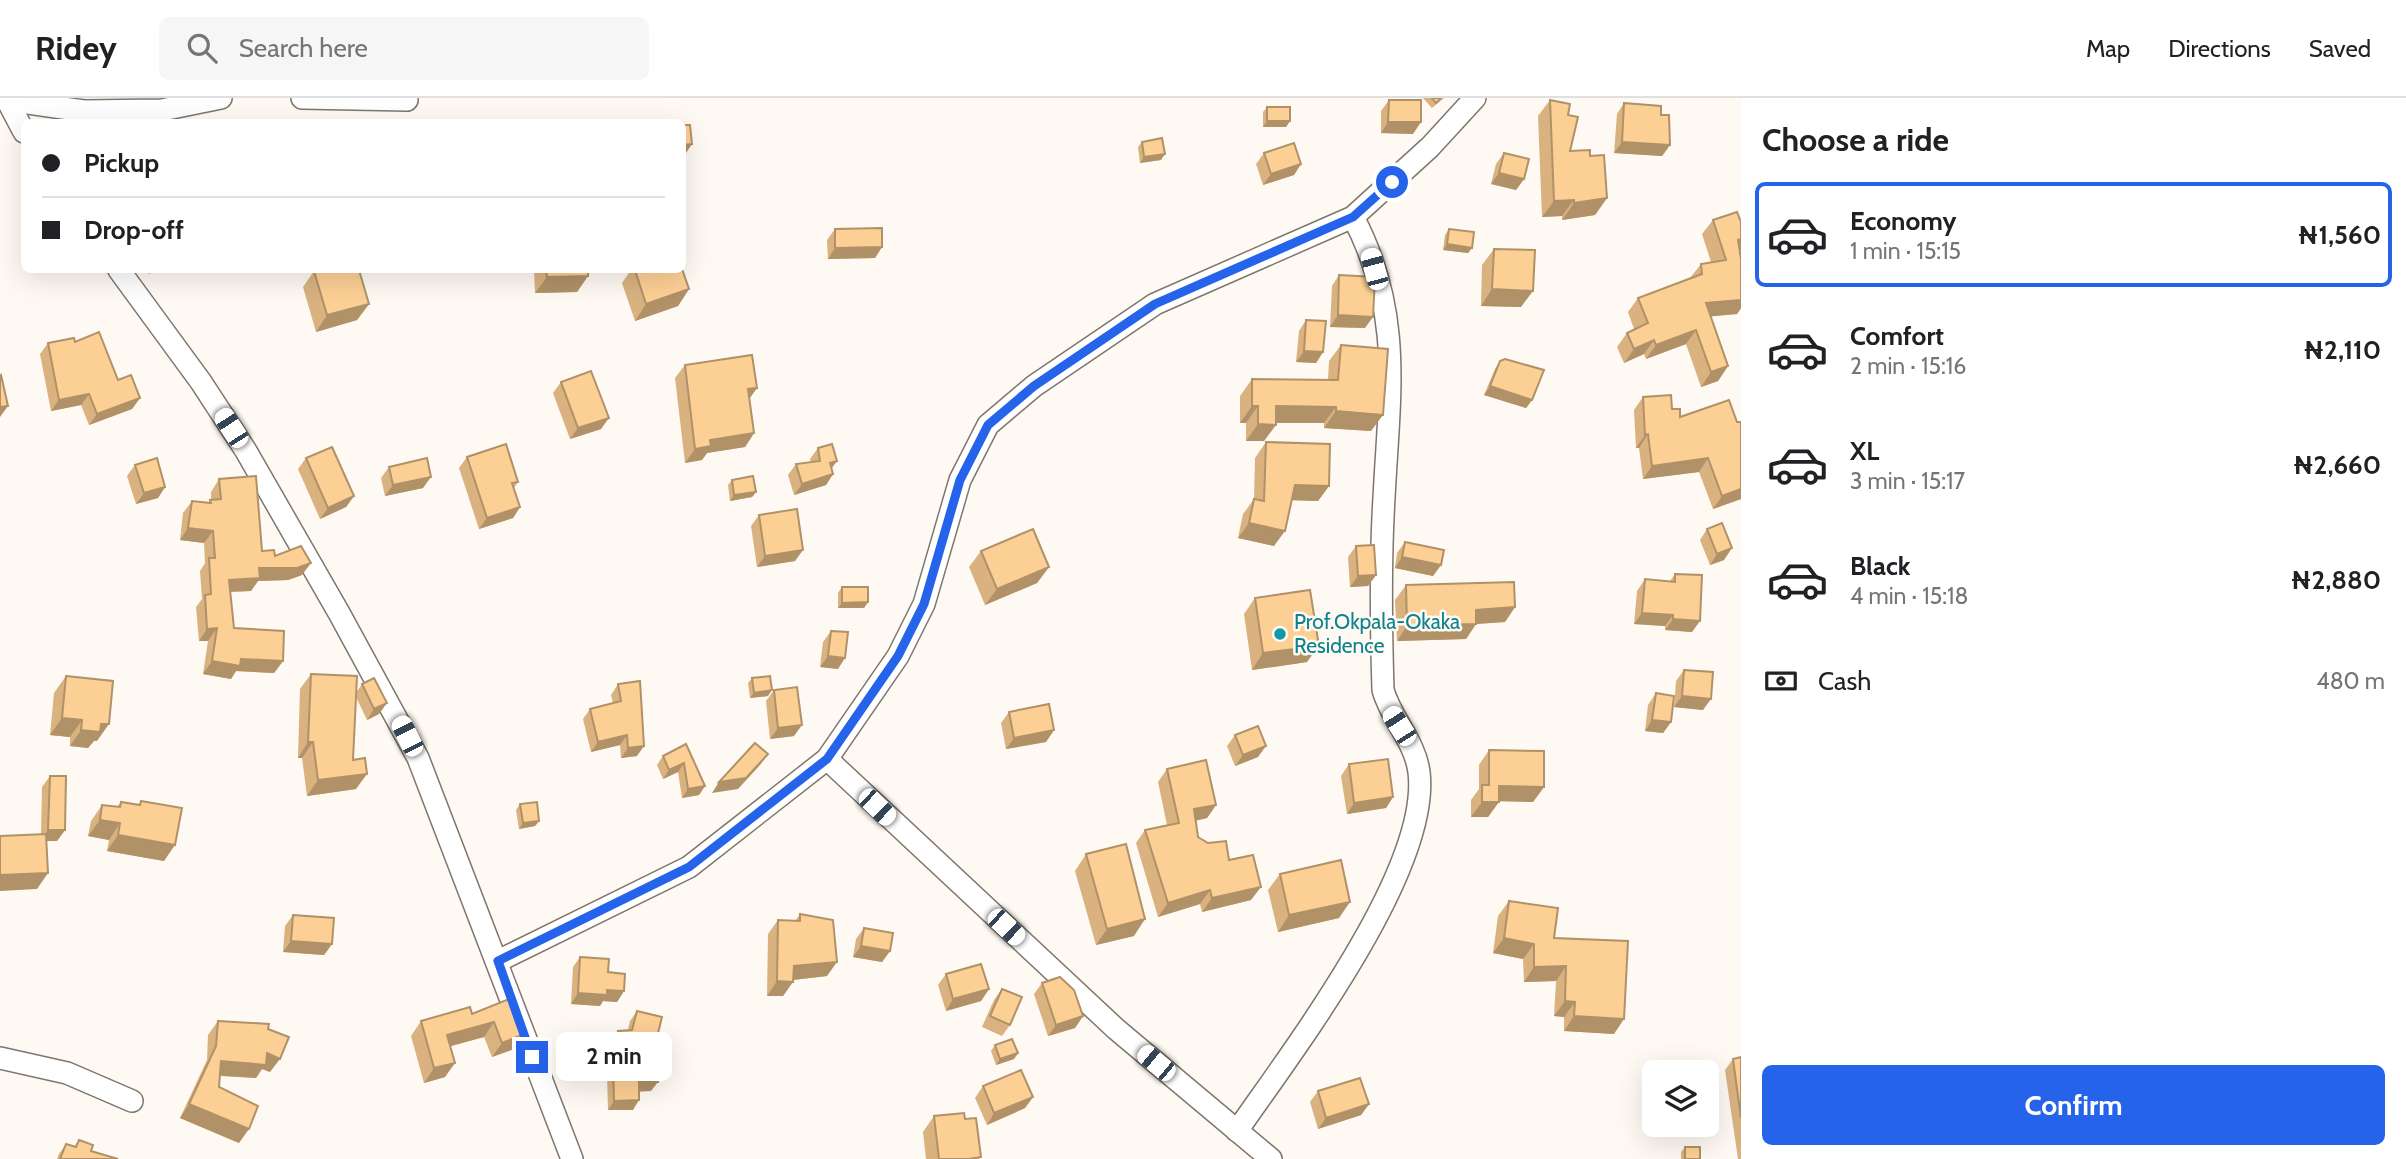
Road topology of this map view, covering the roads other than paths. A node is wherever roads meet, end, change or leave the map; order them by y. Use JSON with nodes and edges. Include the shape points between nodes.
{"nodes":[{"id":1,"x":221,"y":98,"type":"edge"},
{"id":2,"x":302,"y":98,"type":"edge"},
{"id":3,"x":1475,"y":98,"type":"edge"},
{"id":4,"x":6,"y":99,"type":"edge"},
{"id":5,"x":407,"y":100,"type":"dead end"},
{"id":6,"x":21,"y":126,"type":"edge"},
{"id":7,"x":1353,"y":217,"type":"junction"},
{"id":8,"x":121,"y":273,"type":"edge"},
{"id":9,"x":827,"y":759,"type":"junction"},
{"id":10,"x":498,"y":961,"type":"junction"},
{"id":11,"x":0,"y":1058,"type":"edge"},
{"id":12,"x":132,"y":1101,"type":"dead end"},
{"id":13,"x":1237,"y":1131,"type":"junction"},
{"id":14,"x":572,"y":1159,"type":"edge"},
{"id":15,"x":1270,"y":1159,"type":"edge"}],
"edges":[{"from":1,"to":4,"type":"street","via":[[162,110],[84,111]]},
{"from":2,"to":5,"type":"street"},
{"from":3,"to":7,"type":"street","via":[[1430,147]]},
{"from":4,"to":6,"type":"street"},
{"from":7,"to":9,"type":"street","via":[[1155,304],[1034,386],[988,425],[960,480],[924,604],[898,656]]},
{"from":7,"to":13,"type":"street","via":[[1367,244],[1387,318],[1392,363],[1384,497],[1382,690],[1389,711],[1413,748],[1420,801],[1412,838],[1387,895],[1327,1001]]},
{"from":8,"to":10,"type":"street","via":[[246,451],[378,682],[418,758]]},
{"from":9,"to":10,"type":"street","via":[[689,867]]},
{"from":9,"to":13,"type":"street","via":[[1116,1030]]},
{"from":10,"to":14,"type":"street"},
{"from":11,"to":12,"type":"street","via":[[67,1073]]},
{"from":13,"to":15,"type":"street"}]}
